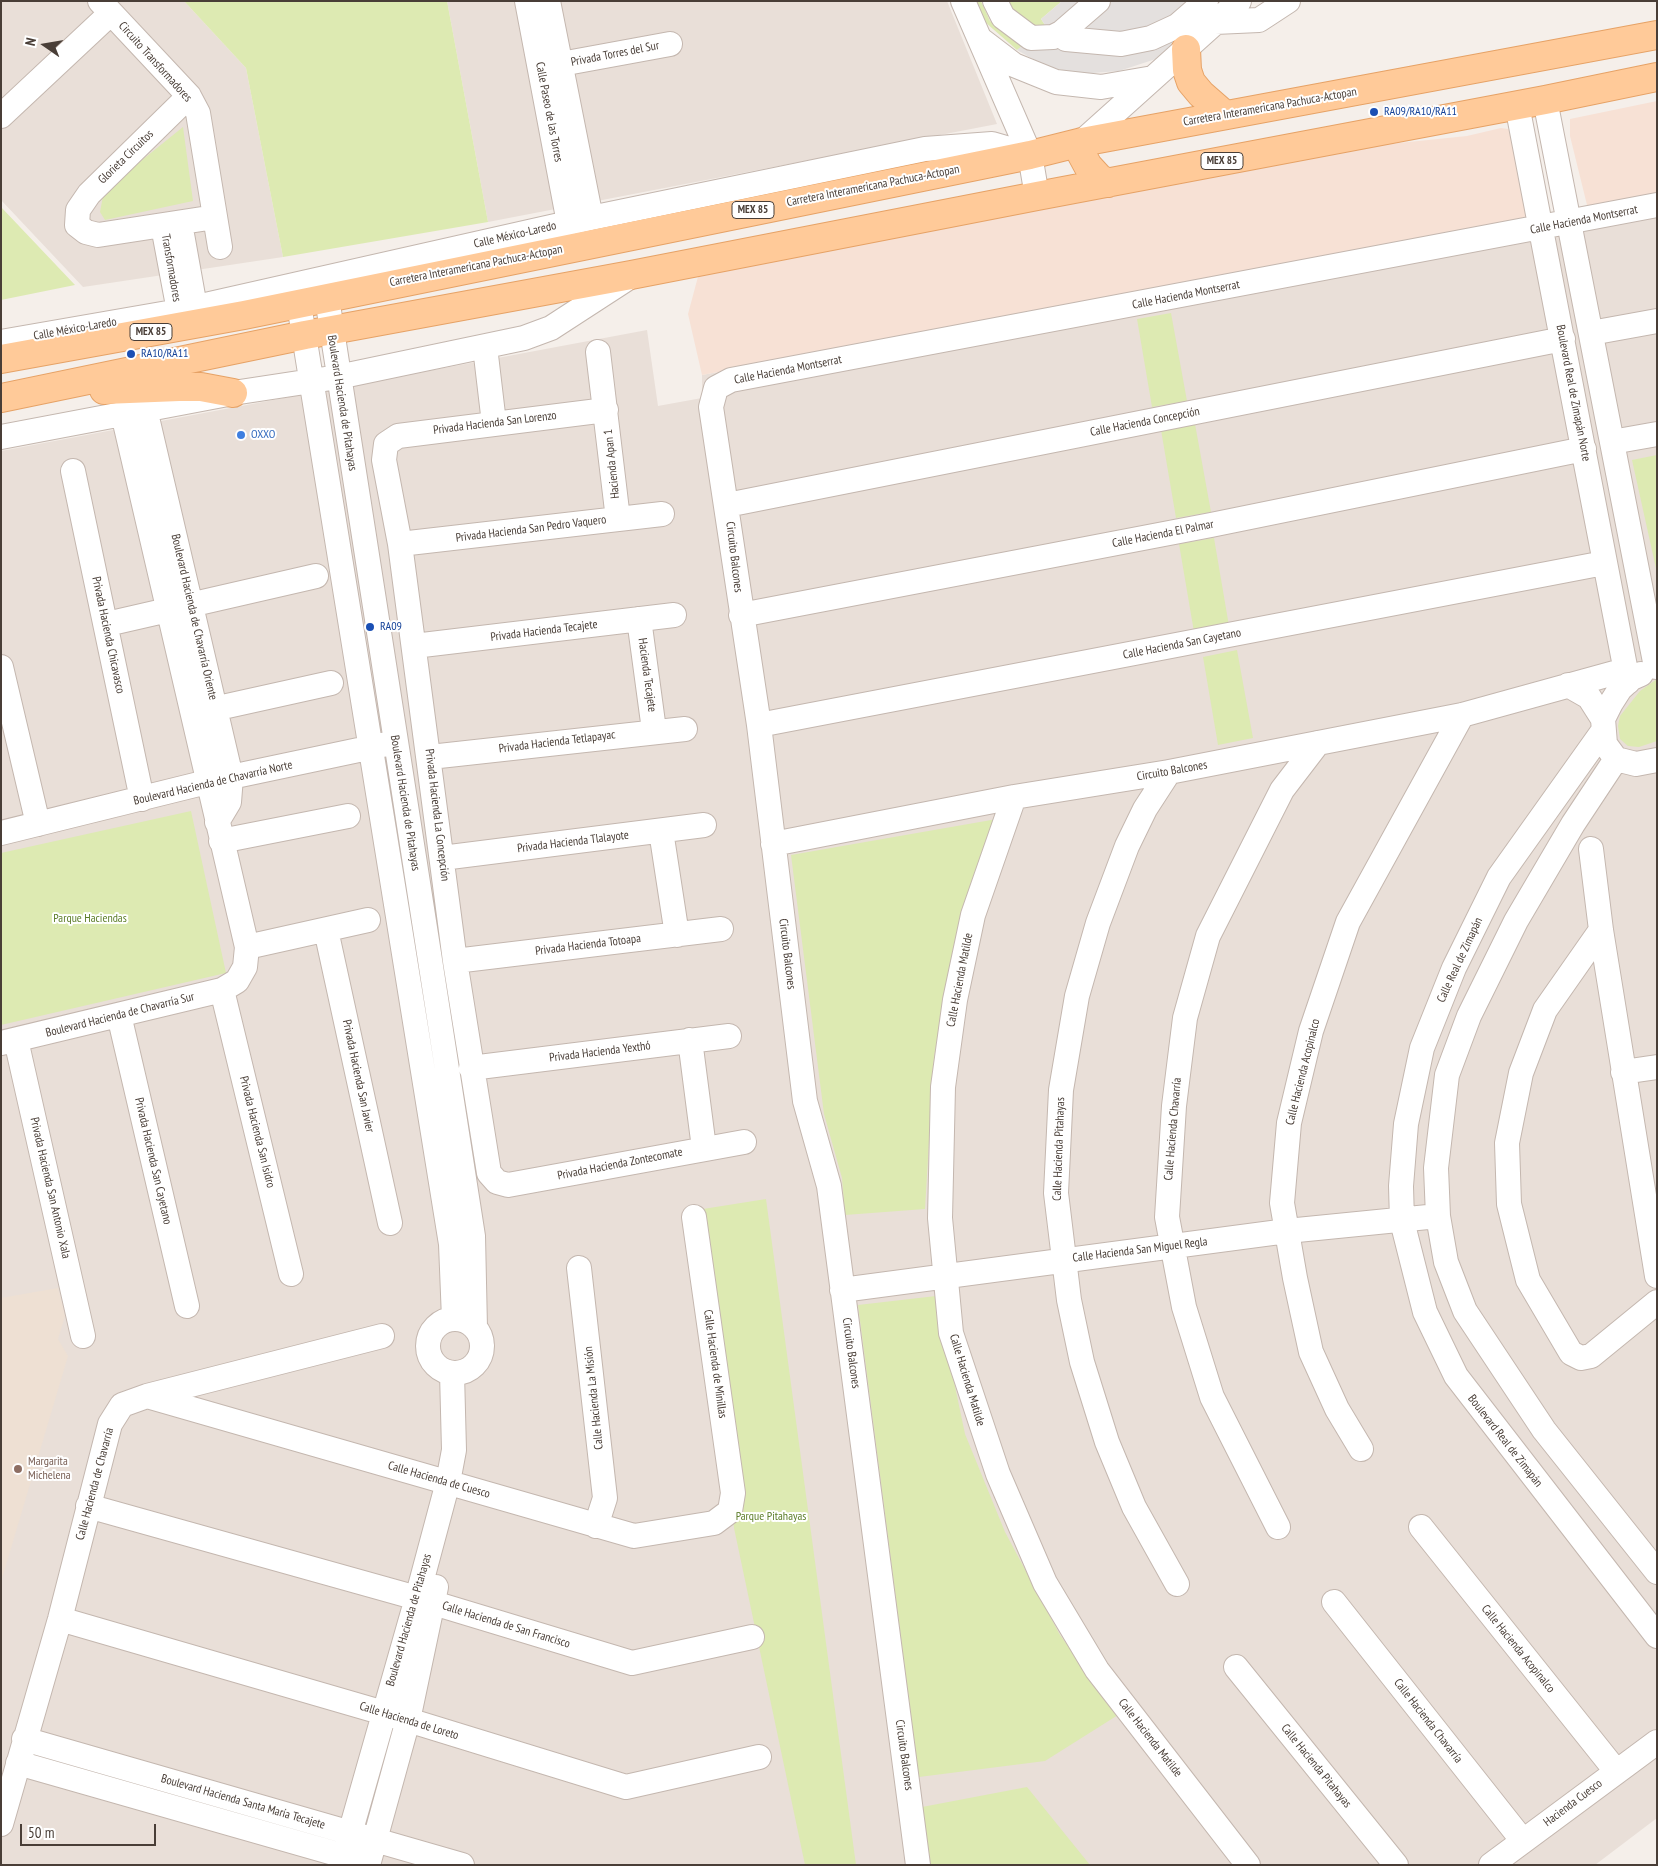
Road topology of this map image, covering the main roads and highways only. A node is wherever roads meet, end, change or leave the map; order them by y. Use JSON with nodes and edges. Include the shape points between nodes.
{"nodes":[{"id":1,"x":1657,"y":35,"type":"edge"},
{"id":2,"x":1186,"y":49,"type":"road end"},
{"id":3,"x":1657,"y":77,"type":"edge"},
{"id":4,"x":1226,"y":115,"type":"junction"},
{"id":5,"x":1082,"y":142,"type":"junction"},
{"id":6,"x":978,"y":165,"type":"junction"},
{"id":7,"x":1108,"y":184,"type":"junction"},
{"id":8,"x":986,"y":207,"type":"junction"},
{"id":9,"x":384,"y":285,"type":"junction"},
{"id":10,"x":238,"y":307,"type":"junction"},
{"id":11,"x":386,"y":321,"type":"junction"},
{"id":12,"x":243,"y":348,"type":"junction"},
{"id":13,"x":1,"y":359,"type":"edge"},
{"id":14,"x":32,"y":391,"type":"junction"},
{"id":15,"x":232,"y":393,"type":"road end"},
{"id":16,"x":1,"y":398,"type":"edge"}],
"edges":[{"from":1,"to":4,"type":"main road","name":"Carretera Interamericana Pachuca-Actopan","number":"MEX 85"},
{"from":2,"to":4,"type":"main road","via":[[1191,82]]},
{"from":3,"to":7,"type":"main road","number":"MEX 85"},
{"from":4,"to":5,"type":"main road","name":"Carretera Interamericana Pachuca-Actopan","number":"MEX 85"},
{"from":5,"to":6,"type":"main road","name":"Carretera Interamericana Pachuca-Actopan","number":"MEX 85"},
{"from":5,"to":7,"type":"main road","via":[[1081,153],[1088,166]]},
{"from":6,"to":8,"type":"main road","via":[[994,185]]},
{"from":6,"to":9,"type":"main road","name":"Carretera Interamericana Pachuca-Actopan","number":"MEX 85"},
{"from":7,"to":8,"type":"main road","number":"MEX 85"},
{"from":8,"to":11,"type":"main road","number":"MEX 85"},
{"from":9,"to":10,"type":"main road","name":"Carretera Interamericana Pachuca-Actopan","number":"MEX 85","via":[[312,291]]},
{"from":9,"to":11,"type":"main road","via":[[376,298],[376,306],[378,314]]},
{"from":10,"to":12,"type":"main road","via":[[251,329]]},
{"from":10,"to":13,"type":"main road","name":"Carretera Interamericana Pachuca-Actopan","number":"MEX 85"},
{"from":11,"to":12,"type":"main road","number":"MEX 85"},
{"from":12,"to":14,"type":"main road","number":"MEX 85"},
{"from":14,"to":15,"type":"main road","via":[[179,387]]},
{"from":14,"to":16,"type":"main road","number":"MEX 85"}]}
